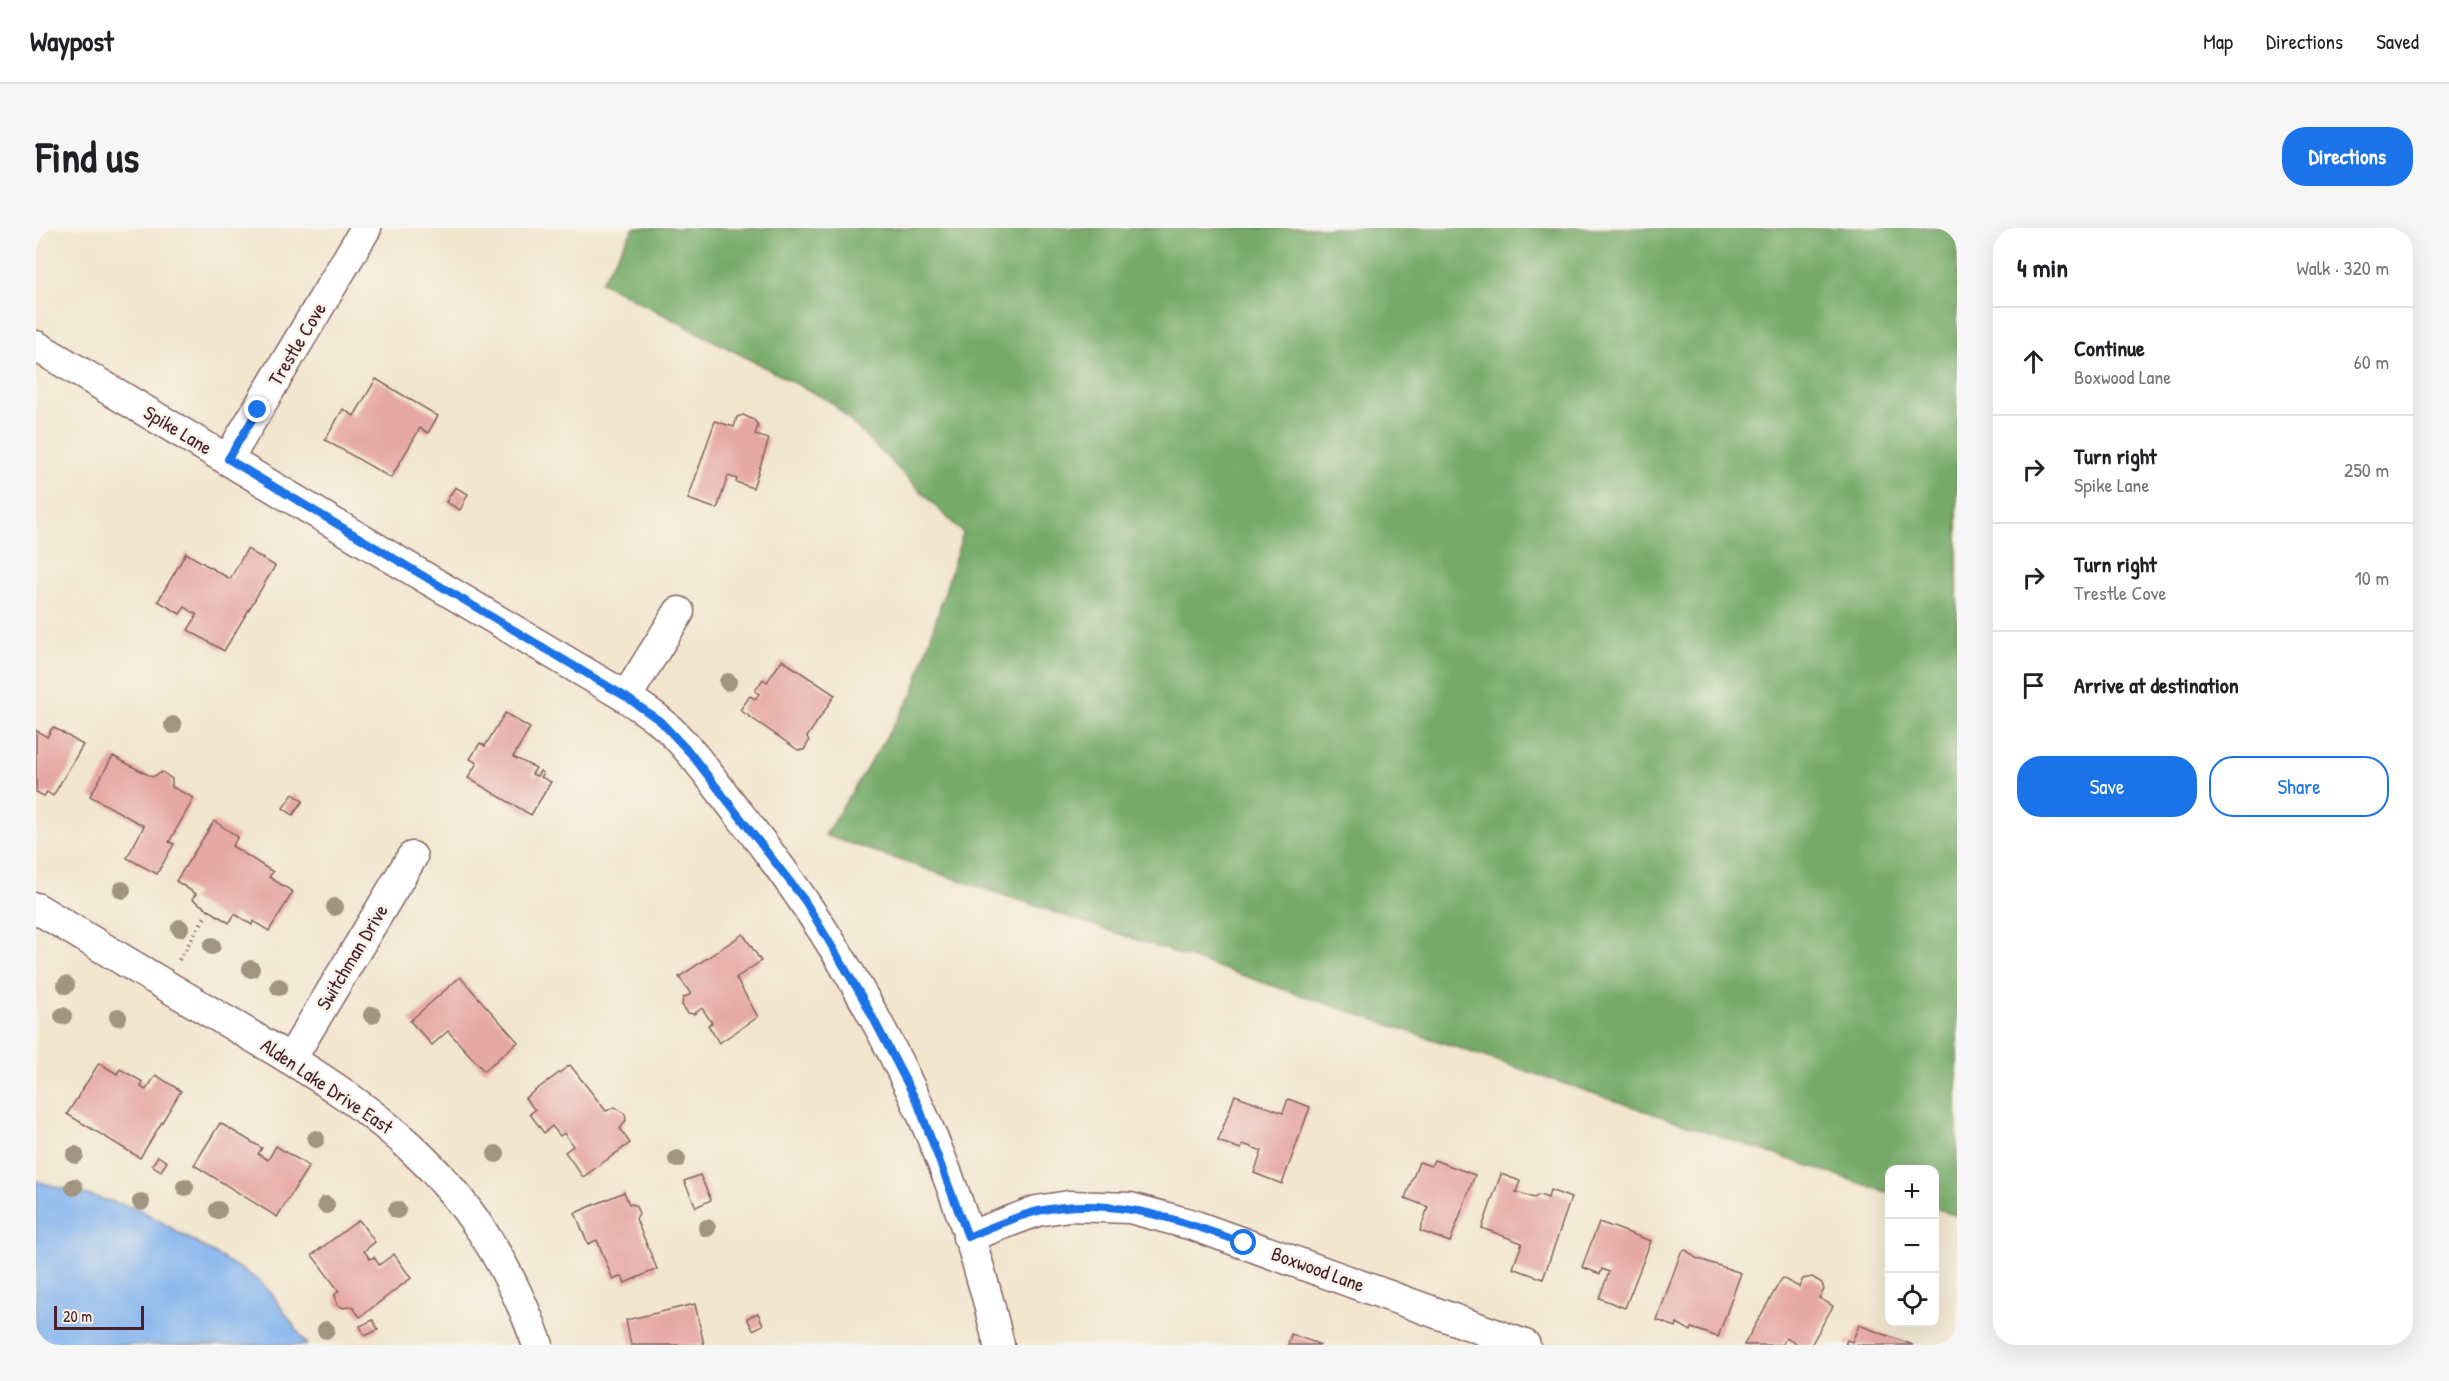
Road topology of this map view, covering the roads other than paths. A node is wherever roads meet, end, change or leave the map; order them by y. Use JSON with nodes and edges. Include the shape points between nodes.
{"nodes":[{"id":1,"x":366,"y":228,"type":"edge"},
{"id":2,"x":36,"y":346,"type":"edge"},
{"id":3,"x":228,"y":459,"type":"junction"},
{"id":4,"x":679,"y":612,"type":"dead end"},
{"id":5,"x":626,"y":697,"type":"junction"},
{"id":6,"x":412,"y":857,"type":"dead end"},
{"id":7,"x":36,"y":908,"type":"edge"},
{"id":8,"x":292,"y":1057,"type":"junction"},
{"id":9,"x":968,"y":1237,"type":"junction"},
{"id":10,"x":538,"y":1345,"type":"edge"},
{"id":11,"x":999,"y":1345,"type":"edge"},
{"id":12,"x":1525,"y":1345,"type":"edge"}],
"edges":[{"from":1,"to":3,"type":"street","name":"Trestle Cove"},
{"from":2,"to":3,"type":"street","name":"Spike Lane"},
{"from":3,"to":5,"type":"street","name":"Spike Lane"},
{"from":4,"to":5,"type":"street"},
{"from":5,"to":9,"type":"street","name":"Spike Lane","via":[[660,721],[691,754],[805,901],[862,997],[918,1104]]},
{"from":6,"to":8,"type":"street","name":"Switchman Drive"},
{"from":7,"to":8,"type":"street","name":"Alden Lake Drive East"},
{"from":8,"to":10,"type":"street","name":"Alden Lake Drive East","via":[[391,1129],[457,1196],[504,1266]]},
{"from":9,"to":11,"type":"street","name":"Spike Lane"},
{"from":9,"to":12,"type":"street","name":"Boxwood Lane","via":[[1012,1219],[1069,1206],[1130,1208],[1193,1225]]}]}
